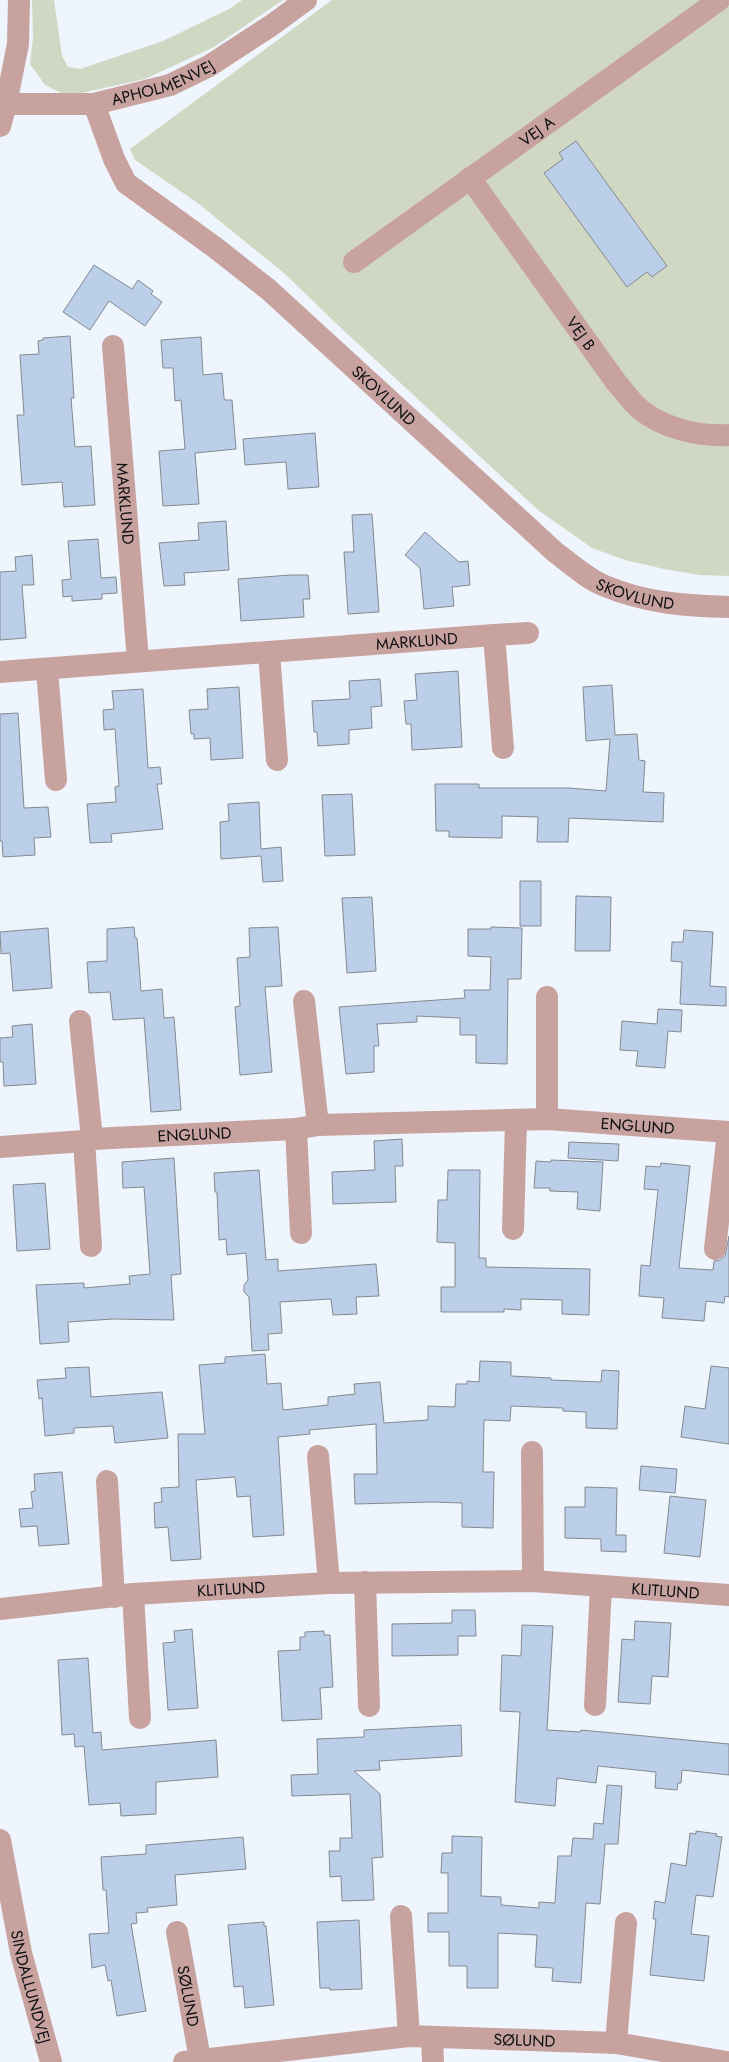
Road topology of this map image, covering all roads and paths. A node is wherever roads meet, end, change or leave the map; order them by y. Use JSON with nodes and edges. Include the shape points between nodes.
{"nodes":[{"id":1,"x":19,"y":0,"type":"edge"},
{"id":2,"x":306,"y":0,"type":"edge"},
{"id":3,"x":719,"y":0,"type":"edge"},
{"id":4,"x":3,"y":104,"type":"edge"},
{"id":5,"x":94,"y":104,"type":"junction"},
{"id":6,"x":0,"y":126,"type":"edge"},
{"id":7,"x":470,"y":178,"type":"junction"},
{"id":8,"x":354,"y":262,"type":"dead end"},
{"id":9,"x":113,"y":346,"type":"dead end"},
{"id":10,"x":729,"y":435,"type":"edge"},
{"id":11,"x":729,"y":607,"type":"edge"},
{"id":12,"x":528,"y":633,"type":"dead end"},
{"id":13,"x":494,"y":635,"type":"junction"},
{"id":14,"x":269,"y":652,"type":"junction"},
{"id":15,"x":138,"y":661,"type":"junction"},
{"id":16,"x":47,"y":670,"type":"junction"},
{"id":17,"x":0,"y":672,"type":"edge"},
{"id":18,"x":503,"y":748,"type":"dead end"},
{"id":19,"x":278,"y":760,"type":"dead end"},
{"id":20,"x":56,"y":780,"type":"dead end"},
{"id":21,"x":547,"y":997,"type":"dead end"},
{"id":22,"x":304,"y":1001,"type":"dead end"},
{"id":23,"x":80,"y":1021,"type":"dead end"},
{"id":24,"x":547,"y":1118,"type":"junction"},
{"id":25,"x":516,"y":1120,"type":"junction"},
{"id":26,"x":318,"y":1125,"type":"junction"},
{"id":27,"x":296,"y":1129,"type":"junction"},
{"id":28,"x":729,"y":1132,"type":"edge"},
{"id":29,"x":88,"y":1140,"type":"junction"},
{"id":30,"x":0,"y":1146,"type":"edge"},
{"id":31,"x":513,"y":1229,"type":"dead end"},
{"id":32,"x":301,"y":1233,"type":"dead end"},
{"id":33,"x":91,"y":1246,"type":"dead end"},
{"id":34,"x":715,"y":1250,"type":"dead end"},
{"id":35,"x":532,"y":1452,"type":"dead end"},
{"id":36,"x":318,"y":1456,"type":"dead end"},
{"id":37,"x":108,"y":1481,"type":"dead end"},
{"id":38,"x":533,"y":1581,"type":"junction"},
{"id":39,"x":365,"y":1582,"type":"junction"},
{"id":40,"x":329,"y":1583,"type":"junction"},
{"id":41,"x":601,"y":1586,"type":"junction"},
{"id":42,"x":124,"y":1595,"type":"junction"},
{"id":43,"x":729,"y":1595,"type":"edge"},
{"id":44,"x":0,"y":1609,"type":"edge"},
{"id":45,"x":369,"y":1706,"type":"dead end"},
{"id":46,"x":595,"y":1706,"type":"dead end"},
{"id":47,"x":140,"y":1718,"type":"dead end"},
{"id":48,"x":0,"y":1840,"type":"edge"},
{"id":49,"x":401,"y":1916,"type":"dead end"},
{"id":50,"x":626,"y":1923,"type":"dead end"},
{"id":51,"x":177,"y":1932,"type":"dead end"},
{"id":52,"x":410,"y":2036,"type":"junction"},
{"id":53,"x":432,"y":2037,"type":"junction"},
{"id":54,"x":616,"y":2044,"type":"junction"},
{"id":55,"x":640,"y":2055,"type":"edge"},
{"id":56,"x":228,"y":2059,"type":"edge"},
{"id":57,"x":192,"y":2060,"type":"edge"},
{"id":58,"x":51,"y":2062,"type":"edge"},
{"id":59,"x":433,"y":2062,"type":"edge"},
{"id":60,"x":727,"y":2062,"type":"edge"}],
"edges":[{"from":1,"to":4,"type":"street","via":[[18,44]]},
{"from":2,"to":5,"type":"street","name":"APHOLMENVEJ","via":[[209,66],[170,85]]},
{"from":3,"to":7,"type":"street","name":"VEJ A"},
{"from":4,"to":5,"type":"street","name":"APHOLMENVEJ"},
{"from":4,"to":6,"type":"street"},
{"from":5,"to":11,"type":"street","name":"SKOVLUND","via":[[114,159],[126,183],[269,290],[555,552],[583,574],[625,593],[651,601]]},
{"from":7,"to":8,"type":"street","name":"VEJ A"},
{"from":7,"to":10,"type":"street","name":"VEJ B","via":[[616,382],[641,410],[663,423],[687,431]]},
{"from":9,"to":15,"type":"street","name":"MARKLUND"},
{"from":12,"to":13,"type":"street","name":"MARKLUND"},
{"from":13,"to":14,"type":"street","name":"MARKLUND"},
{"from":13,"to":18,"type":"street"},
{"from":14,"to":15,"type":"street","name":"MARKLUND"},
{"from":14,"to":19,"type":"street"},
{"from":15,"to":16,"type":"street","name":"MARKLUND"},
{"from":16,"to":17,"type":"street","name":"MARKLUND"},
{"from":16,"to":20,"type":"street"},
{"from":21,"to":24,"type":"street"},
{"from":22,"to":26,"type":"street"},
{"from":23,"to":29,"type":"street"},
{"from":24,"to":25,"type":"street","name":"ENGLUND"},
{"from":24,"to":28,"type":"street","name":"ENGLUND"},
{"from":25,"to":26,"type":"street","name":"ENGLUND"},
{"from":25,"to":31,"type":"street"},
{"from":26,"to":27,"type":"street","name":"ENGLUND"},
{"from":27,"to":29,"type":"street","name":"ENGLUND"},
{"from":27,"to":32,"type":"street"},
{"from":28,"to":34,"type":"street","name":"ENGLUND"},
{"from":29,"to":30,"type":"street","name":"ENGLUND"},
{"from":29,"to":33,"type":"street"},
{"from":35,"to":38,"type":"street"},
{"from":36,"to":40,"type":"street"},
{"from":37,"to":42,"type":"street"},
{"from":38,"to":39,"type":"street","name":"KLITLUND"},
{"from":38,"to":41,"type":"street","name":"KLITLUND"},
{"from":39,"to":40,"type":"street","name":"KLITLUND"},
{"from":39,"to":45,"type":"street"},
{"from":40,"to":42,"type":"street","name":"KLITLUND"},
{"from":41,"to":43,"type":"street","name":"KLITLUND"},
{"from":41,"to":46,"type":"street"},
{"from":42,"to":44,"type":"street","name":"KLITLUND"},
{"from":42,"to":47,"type":"street"},
{"from":48,"to":58,"type":"street","name":"SINDALLUNDVEJ","via":[[21,1953]]},
{"from":49,"to":52,"type":"street"},
{"from":50,"to":54,"type":"street"},
{"from":51,"to":57,"type":"street","name":"SØLUND"},
{"from":52,"to":53,"type":"street","name":"SØLUND"},
{"from":52,"to":56,"type":"street","name":"SØLUND"},
{"from":53,"to":54,"type":"street","name":"SØLUND"},
{"from":53,"to":59,"type":"street"},
{"from":54,"to":55,"type":"street","name":"SØLUND"},
{"from":55,"to":60,"type":"street","name":"SØLUND"},
{"from":56,"to":57,"type":"street","name":"SØLUND"}]}
